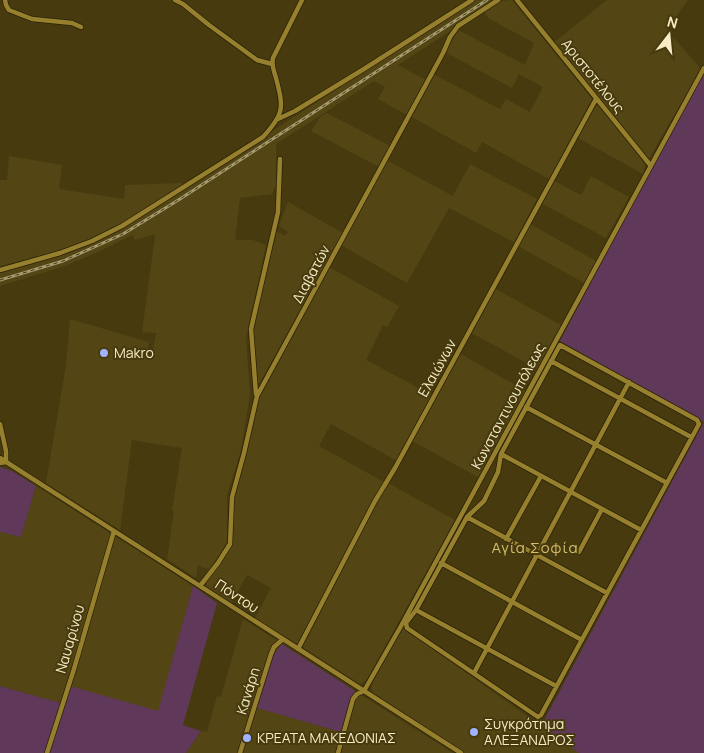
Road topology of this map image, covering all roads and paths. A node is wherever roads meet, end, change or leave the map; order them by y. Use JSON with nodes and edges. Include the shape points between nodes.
{"nodes":[{"id":1,"x":5,"y":0,"type":"edge"},
{"id":2,"x":175,"y":0,"type":"edge"},
{"id":3,"x":302,"y":0,"type":"edge"},
{"id":4,"x":472,"y":0,"type":"edge"},
{"id":5,"x":498,"y":0,"type":"edge"},
{"id":6,"x":517,"y":0,"type":"edge"},
{"id":7,"x":184,"y":2,"type":"edge"},
{"id":8,"x":81,"y":27,"type":"dead end"},
{"id":9,"x":272,"y":64,"type":"junction"},
{"id":10,"x":704,"y":68,"type":"edge"},
{"id":11,"x":596,"y":99,"type":"junction"},
{"id":12,"x":278,"y":119,"type":"junction"},
{"id":13,"x":280,"y":159,"type":"dead end"},
{"id":14,"x":651,"y":166,"type":"junction"},
{"id":15,"x":0,"y":270,"type":"edge"},
{"id":16,"x":551,"y":361,"type":"junction"},
{"id":17,"x":629,"y":382,"type":"junction"},
{"id":18,"x":257,"y":396,"type":"junction"},
{"id":19,"x":621,"y":399,"type":"junction"},
{"id":20,"x":526,"y":407,"type":"junction"},
{"id":21,"x":0,"y":424,"type":"edge"},
{"id":22,"x":692,"y":437,"type":"junction"},
{"id":23,"x":596,"y":446,"type":"junction"},
{"id":24,"x":501,"y":454,"type":"junction"},
{"id":25,"x":0,"y":458,"type":"edge"},
{"id":26,"x":6,"y":462,"type":"junction"},
{"id":27,"x":0,"y":463,"type":"edge"},
{"id":28,"x":541,"y":476,"type":"junction"},
{"id":29,"x":667,"y":483,"type":"junction"},
{"id":30,"x":478,"y":485,"type":"junction"},
{"id":31,"x":489,"y":491,"type":"junction"},
{"id":32,"x":571,"y":492,"type":"junction"},
{"id":33,"x":602,"y":509,"type":"junction"},
{"id":34,"x":467,"y":517,"type":"junction"},
{"id":35,"x":641,"y":530,"type":"junction"},
{"id":36,"x":114,"y":531,"type":"junction"},
{"id":37,"x":506,"y":539,"type":"junction"},
{"id":38,"x":579,"y":552,"type":"dead end"},
{"id":39,"x":537,"y":555,"type":"junction"},
{"id":40,"x":441,"y":563,"type":"junction"},
{"id":41,"x":200,"y":586,"type":"junction"},
{"id":42,"x":608,"y":593,"type":"junction"},
{"id":43,"x":512,"y":602,"type":"junction"},
{"id":44,"x":416,"y":610,"type":"junction"},
{"id":45,"x":283,"y":639,"type":"junction"},
{"id":46,"x":582,"y":640,"type":"junction"},
{"id":47,"x":298,"y":649,"type":"junction"},
{"id":48,"x":487,"y":649,"type":"junction"},
{"id":49,"x":474,"y":674,"type":"junction"},
{"id":50,"x":556,"y":686,"type":"junction"},
{"id":51,"x":364,"y":691,"type":"junction"},
{"id":52,"x":47,"y":753,"type":"edge"},
{"id":53,"x":240,"y":753,"type":"edge"},
{"id":54,"x":338,"y":753,"type":"edge"},
{"id":55,"x":461,"y":753,"type":"edge"}],
"edges":[{"from":1,"to":8,"type":"street","via":[[9,10],[32,19]]},
{"from":2,"to":7,"type":"street"},
{"from":3,"to":9,"type":"street"},
{"from":4,"to":12,"type":"street"},
{"from":5,"to":18,"type":"street","name":"Διαβατών","via":[[458,26],[450,37]]},
{"from":6,"to":11,"type":"street","name":"Αριστοτέλους"},
{"from":7,"to":9,"type":"street","via":[[209,26],[256,60]]},
{"from":9,"to":12,"type":"street","via":[[280,102]]},
{"from":10,"to":14,"type":"street","name":"Κωνσταντινουπόλεως"},
{"from":11,"to":14,"type":"street","name":"Αριστοτέλους"},
{"from":11,"to":47,"type":"street","name":"Ελαιώνων","via":[[375,501]]},
{"from":12,"to":15,"type":"street","via":[[263,137],[122,226],[60,253]]},
{"from":13,"to":18,"type":"street","via":[[278,212],[251,329]]},
{"from":14,"to":30,"type":"street","name":"Κωνσταντινουπόλεως"},
{"from":16,"to":17,"type":"street","via":[[561,346]]},
{"from":16,"to":19,"type":"street"},
{"from":16,"to":20,"type":"street"},
{"from":17,"to":19,"type":"street"},
{"from":17,"to":22,"type":"street","via":[[698,420]]},
{"from":18,"to":41,"type":"street","name":"Διαβατών","via":[[232,497],[230,544]]},
{"from":19,"to":22,"type":"street"},
{"from":19,"to":23,"type":"street"},
{"from":20,"to":23,"type":"street"},
{"from":20,"to":24,"type":"street"},
{"from":21,"to":26,"type":"street"},
{"from":22,"to":29,"type":"street"},
{"from":23,"to":29,"type":"street"},
{"from":23,"to":32,"type":"street"},
{"from":24,"to":28,"type":"street"},
{"from":24,"to":31,"type":"street","via":[[498,472]]},
{"from":25,"to":26,"type":"street","name":"Πόντου"},
{"from":26,"to":27,"type":"street"},
{"from":26,"to":36,"type":"street","name":"Πόντου"},
{"from":28,"to":32,"type":"street"},
{"from":28,"to":37,"type":"street"},
{"from":29,"to":35,"type":"street"},
{"from":30,"to":31,"type":"street"},
{"from":30,"to":51,"type":"street","name":"Κωνσταντινουπόλεως"},
{"from":31,"to":34,"type":"street","via":[[479,507]]},
{"from":32,"to":33,"type":"street"},
{"from":32,"to":39,"type":"street"},
{"from":33,"to":35,"type":"street"},
{"from":33,"to":38,"type":"street"},
{"from":34,"to":37,"type":"street"},
{"from":34,"to":40,"type":"street"},
{"from":35,"to":42,"type":"street"},
{"from":36,"to":41,"type":"street","name":"Πόντου"},
{"from":36,"to":52,"type":"street","name":"Ναυαρίνου"},
{"from":37,"to":39,"type":"street"},
{"from":39,"to":42,"type":"street"},
{"from":39,"to":43,"type":"street"},
{"from":40,"to":43,"type":"street"},
{"from":40,"to":44,"type":"street"},
{"from":41,"to":45,"type":"street","name":"Πόντου"},
{"from":42,"to":46,"type":"street"},
{"from":43,"to":46,"type":"street"},
{"from":43,"to":48,"type":"street"},
{"from":44,"to":48,"type":"street"},
{"from":44,"to":49,"type":"street","via":[[406,628]]},
{"from":45,"to":47,"type":"street","name":"Πόντου"},
{"from":45,"to":53,"type":"street","name":"Κανάρη","via":[[271,654]]},
{"from":46,"to":50,"type":"street"},
{"from":47,"to":51,"type":"street","name":"Πόντου"},
{"from":48,"to":49,"type":"street"},
{"from":48,"to":50,"type":"street"},
{"from":49,"to":50,"type":"street","via":[[538,717]]},
{"from":51,"to":54,"type":"street","name":"Κωνσταντινουπόλεως","via":[[353,699]]},
{"from":51,"to":55,"type":"street","name":"Πόντου"}]}
